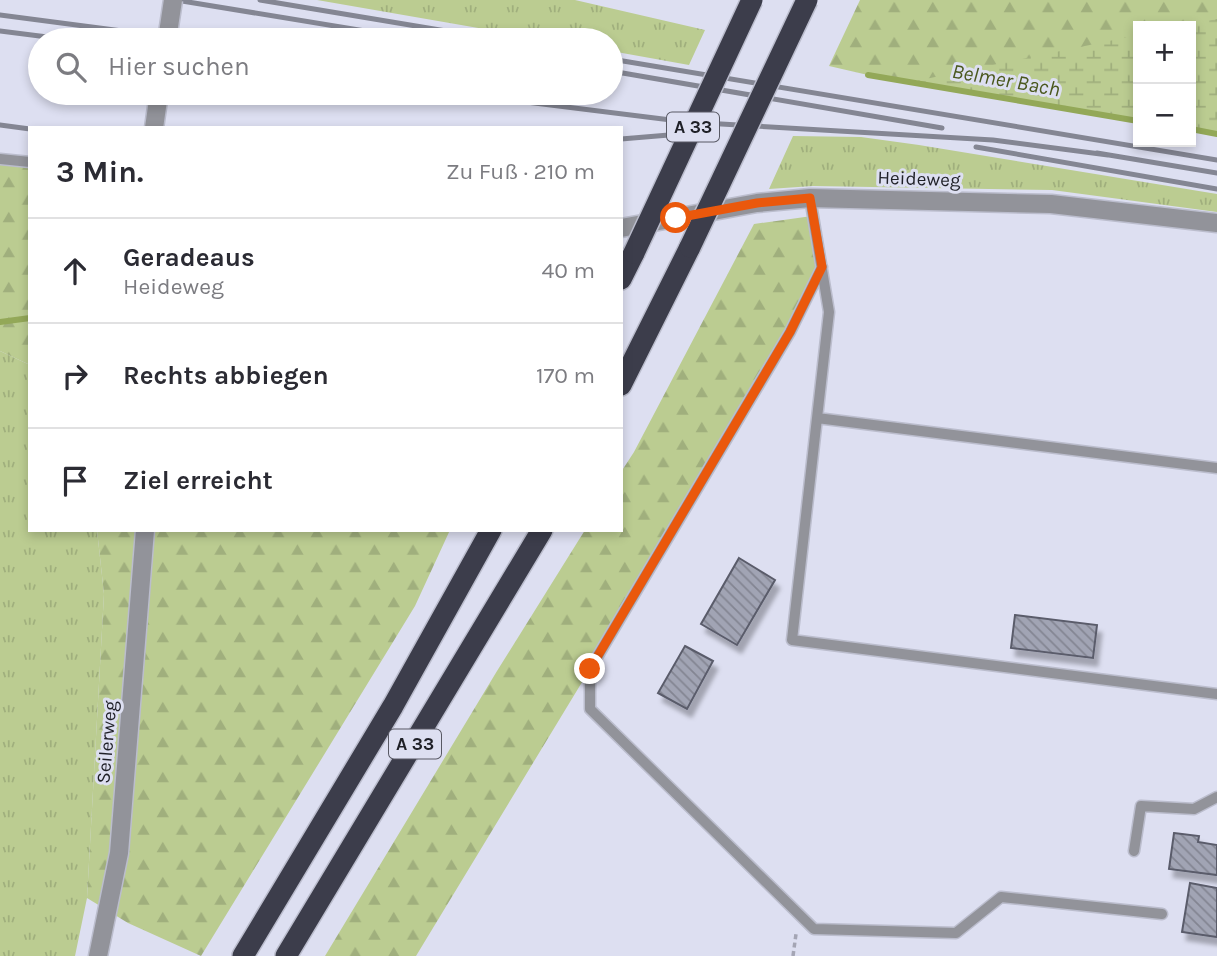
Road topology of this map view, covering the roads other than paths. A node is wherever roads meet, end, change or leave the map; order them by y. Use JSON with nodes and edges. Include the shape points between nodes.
{"nodes":[{"id":1,"x":173,"y":0,"type":"edge"},
{"id":2,"x":752,"y":0,"type":"edge"},
{"id":3,"x":807,"y":0,"type":"edge"},
{"id":4,"x":169,"y":28,"type":"edge"},
{"id":5,"x":157,"y":105,"type":"edge"},
{"id":6,"x":154,"y":126,"type":"edge"},
{"id":7,"x":0,"y":159,"type":"edge"},
{"id":8,"x":28,"y":162,"type":"edge"},
{"id":9,"x":810,"y":198,"type":"junction"},
{"id":10,"x":1217,"y":223,"type":"edge"},
{"id":11,"x":623,"y":228,"type":"edge"},
{"id":12,"x":822,"y":267,"type":"junction"},
{"id":13,"x":623,"y":275,"type":"edge"},
{"id":14,"x":623,"y":381,"type":"edge"},
{"id":15,"x":817,"y":418,"type":"junction"},
{"id":16,"x":1217,"y":468,"type":"edge"},
{"id":17,"x":145,"y":532,"type":"edge"},
{"id":18,"x":490,"y":532,"type":"edge"},
{"id":19,"x":541,"y":532,"type":"edge"},
{"id":20,"x":1217,"y":694,"type":"edge"},
{"id":21,"x":1217,"y":797,"type":"edge"},
{"id":22,"x":1134,"y":851,"type":"dead end"},
{"id":23,"x":1162,"y":914,"type":"dead end"},
{"id":24,"x":98,"y":956,"type":"edge"},
{"id":25,"x":243,"y":956,"type":"edge"},
{"id":26,"x":286,"y":956,"type":"edge"}],
"edges":[{"from":1,"to":4,"type":"street","bridge":true},
{"from":2,"to":13,"type":"highway","number":"A 33","bridge":true},
{"from":3,"to":14,"type":"highway","number":"A 33","bridge":true},
{"from":5,"to":6,"type":"street"},
{"from":7,"to":8,"type":"lane"},
{"from":9,"to":10,"type":"street","name":"Heideweg","via":[[1051,204]]},
{"from":9,"to":11,"type":"street","name":"Heideweg"},
{"from":9,"to":12,"type":"lane"},
{"from":12,"to":15,"type":"lane","via":[[829,312]]},
{"from":12,"to":23,"type":"lane","via":[[790,332],[590,669],[590,709],[814,929],[956,933],[1000,897]]},
{"from":15,"to":16,"type":"lane"},
{"from":15,"to":20,"type":"lane","via":[[792,640]]},
{"from":17,"to":24,"type":"street","name":"Seilerweg","via":[[119,853]]},
{"from":18,"to":25,"type":"highway","number":"A 33","via":[[393,706]]},
{"from":19,"to":26,"type":"highway","number":"A 33"},
{"from":21,"to":22,"type":"lane","via":[[1194,809],[1141,806]]}]}
